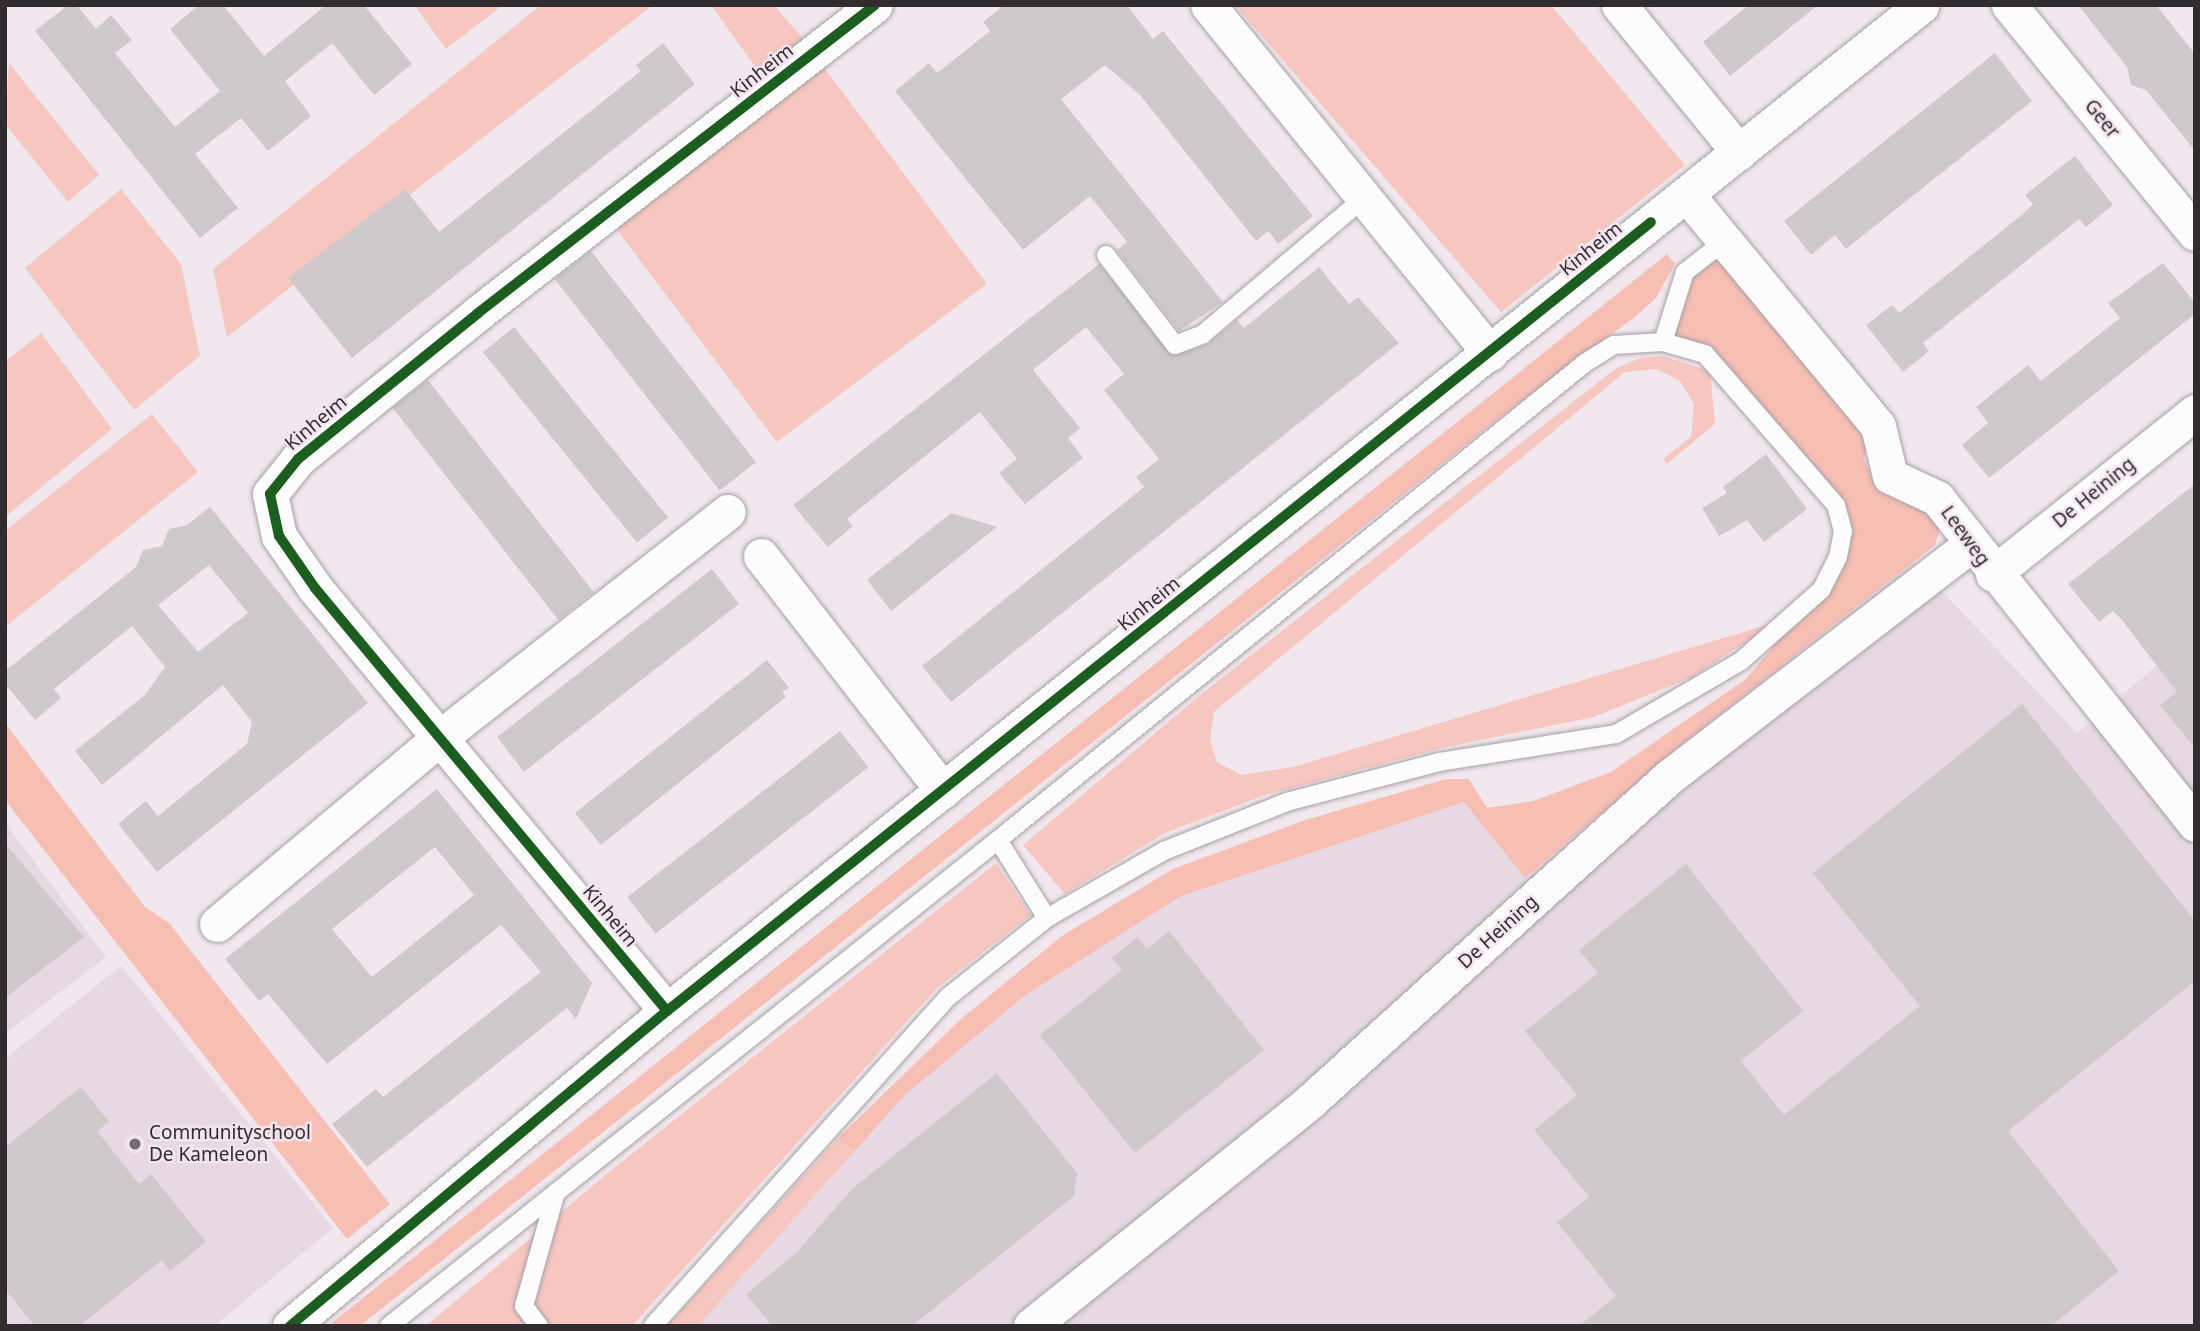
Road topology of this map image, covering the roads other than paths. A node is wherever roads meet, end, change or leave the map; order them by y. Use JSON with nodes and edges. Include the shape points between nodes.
{"nodes":[{"id":1,"x":875,"y":5,"type":"edge"},
{"id":2,"x":1208,"y":5,"type":"edge"},
{"id":3,"x":1619,"y":5,"type":"edge"},
{"id":4,"x":1922,"y":5,"type":"edge"},
{"id":5,"x":2009,"y":5,"type":"edge"},
{"id":6,"x":1739,"y":152,"type":"junction"},
{"id":7,"x":1686,"y":194,"type":"junction"},
{"id":8,"x":1364,"y":198,"type":"junction"},
{"id":9,"x":2195,"y":233,"type":"edge"},
{"id":10,"x":1724,"y":241,"type":"junction"},
{"id":11,"x":1106,"y":255,"type":"dead end"},
{"id":12,"x":1663,"y":342,"type":"junction"},
{"id":13,"x":1490,"y":353,"type":"junction"},
{"id":14,"x":2195,"y":412,"type":"edge"},
{"id":15,"x":728,"y":512,"type":"dead end"},
{"id":16,"x":1970,"y":545,"type":"junction"},
{"id":17,"x":761,"y":556,"type":"dead end"},
{"id":18,"x":1993,"y":574,"type":"junction"},
{"id":19,"x":438,"y":739,"type":"junction"},
{"id":20,"x":943,"y":791,"type":"junction"},
{"id":21,"x":2195,"y":824,"type":"edge"},
{"id":22,"x":998,"y":840,"type":"junction"},
{"id":23,"x":1047,"y":918,"type":"junction"},
{"id":24,"x":217,"y":924,"type":"dead end"},
{"id":25,"x":667,"y":1011,"type":"junction"},
{"id":26,"x":556,"y":1192,"type":"junction"},
{"id":27,"x":414,"y":1306,"type":"junction"},
{"id":28,"x":650,"y":1324,"type":"edge"},
{"id":29,"x":290,"y":1326,"type":"edge"},
{"id":30,"x":389,"y":1326,"type":"edge"},
{"id":31,"x":409,"y":1326,"type":"edge"},
{"id":32,"x":539,"y":1326,"type":"edge"},
{"id":33,"x":1031,"y":1326,"type":"edge"}],
"edges":[{"from":1,"to":19,"type":"street","name":"Kinheim","via":[[478,313],[298,459],[270,494],[279,536]]},
{"from":2,"to":8,"type":"street"},
{"from":3,"to":6,"type":"street"},
{"from":4,"to":6,"type":"street","name":"Kinheim"},
{"from":5,"to":9,"type":"street","name":"Geer"},
{"from":6,"to":7,"type":"street","name":"Kinheim"},
{"from":7,"to":10,"type":"street","name":"Leeweg"},
{"from":7,"to":13,"type":"street","name":"Kinheim"},
{"from":8,"to":11,"type":"lane","via":[[1203,334],[1175,345]]},
{"from":8,"to":13,"type":"street"},
{"from":10,"to":12,"type":"lane","via":[[1685,272]]},
{"from":10,"to":16,"type":"street","name":"Leeweg","via":[[1878,426],[1891,476],[1937,498]]},
{"from":12,"to":22,"type":"lane","via":[[1614,345],[1585,363]]},
{"from":12,"to":23,"type":"lane","via":[[1705,354],[1720,367],[1836,505],[1843,519],[1840,550],[1821,590],[1741,662],[1616,734],[1439,762],[1287,802],[1164,850]]},
{"from":13,"to":20,"type":"street","name":"Kinheim"},
{"from":14,"to":18,"type":"street","name":"De Heining"},
{"from":15,"to":19,"type":"street"},
{"from":16,"to":18,"type":"street","name":"Leeweg"},
{"from":16,"to":33,"type":"street","name":"De Heining","via":[[1669,777],[1306,1105]]},
{"from":17,"to":20,"type":"street"},
{"from":18,"to":21,"type":"street","name":"Leeweg"},
{"from":19,"to":24,"type":"street"},
{"from":19,"to":25,"type":"street","name":"Kinheim"},
{"from":20,"to":25,"type":"street","name":"Kinheim"},
{"from":22,"to":23,"type":"lane"},
{"from":22,"to":26,"type":"lane"},
{"from":23,"to":28,"type":"lane","via":[[948,998]]},
{"from":25,"to":29,"type":"street","name":"Kinheim"},
{"from":26,"to":27,"type":"lane"},
{"from":26,"to":32,"type":"lane","via":[[524,1306]]},
{"from":27,"to":30,"type":"lane"},
{"from":27,"to":31,"type":"lane"}]}
